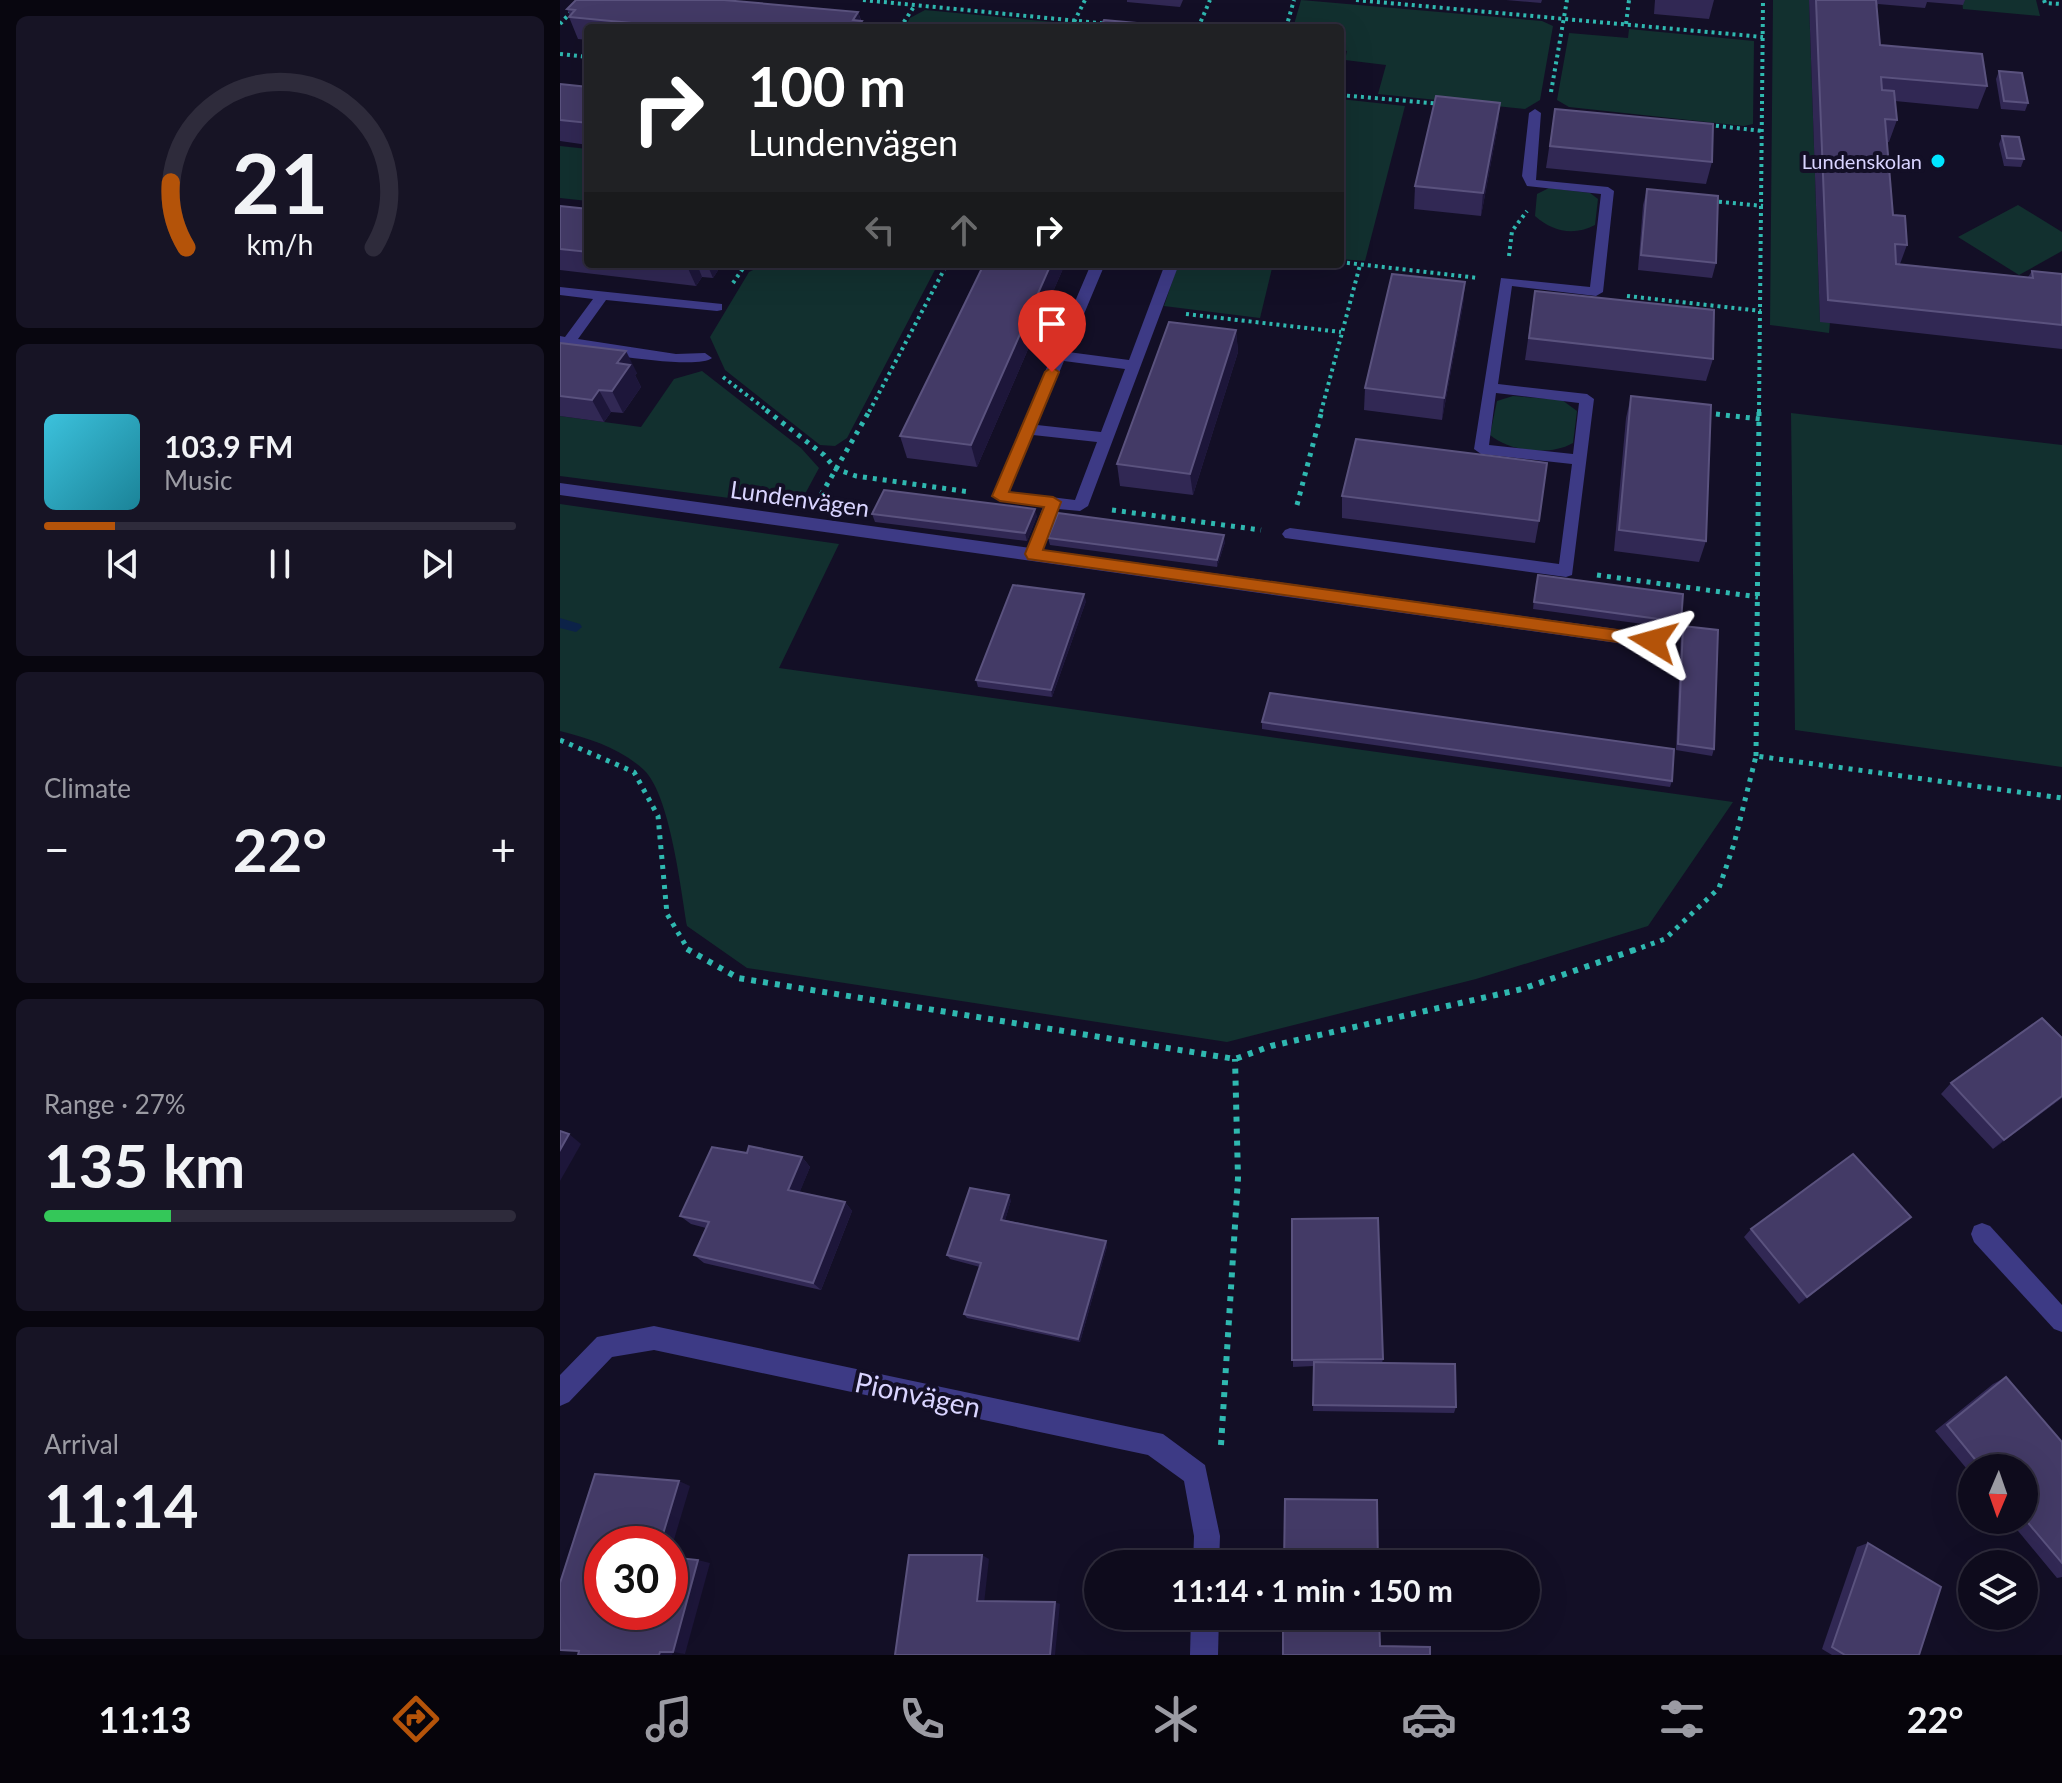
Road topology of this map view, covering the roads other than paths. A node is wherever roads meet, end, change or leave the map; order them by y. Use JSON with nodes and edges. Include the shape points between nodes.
{"nodes":[{"id":1,"x":1535,"y":113,"type":"dead end"},
{"id":2,"x":1096,"y":268,"type":"edge"},
{"id":3,"x":1170,"y":268,"type":"edge"},
{"id":4,"x":560,"y":291,"type":"edge"},
{"id":5,"x":603,"y":295,"type":"junction"},
{"id":6,"x":717,"y":307,"type":"road end"},
{"id":7,"x":564,"y":342,"type":"edge"},
{"id":8,"x":1059,"y":356,"type":"junction"},
{"id":9,"x":705,"y":358,"type":"road end"},
{"id":10,"x":1134,"y":365,"type":"junction"},
{"id":11,"x":1491,"y":388,"type":"junction"},
{"id":12,"x":1028,"y":429,"type":"junction"},
{"id":13,"x":1106,"y":438,"type":"junction"},
{"id":14,"x":1579,"y":460,"type":"junction"},
{"id":15,"x":560,"y":489,"type":"edge"},
{"id":16,"x":1053,"y":502,"type":"junction"},
{"id":17,"x":1290,"y":534,"type":"road end"},
{"id":18,"x":1033,"y":554,"type":"junction"},
{"id":19,"x":1653,"y":641,"type":"dead end"},
{"id":20,"x":1982,"y":1234,"type":"dead end"},
{"id":21,"x":2062,"y":1321,"type":"edge"},
{"id":22,"x":560,"y":1393,"type":"edge"},
{"id":23,"x":1206,"y":1550,"type":"edge"},
{"id":24,"x":1205,"y":1630,"type":"edge"},
{"id":25,"x":1204,"y":1655,"type":"edge"}],
"edges":[{"from":1,"to":11,"type":"lane","via":[[1531,183],[1608,191],[1596,292],[1506,281]]},
{"from":2,"to":8,"type":"lane"},
{"from":3,"to":10,"type":"lane"},
{"from":4,"to":5,"type":"lane"},
{"from":5,"to":6,"type":"lane"},
{"from":5,"to":7,"type":"lane"},
{"from":7,"to":9,"type":"lane","via":[[676,359]]},
{"from":8,"to":10,"type":"lane"},
{"from":8,"to":12,"type":"lane"},
{"from":10,"to":13,"type":"lane"},
{"from":11,"to":14,"type":"lane","via":[[1587,399]]},
{"from":11,"to":14,"type":"lane","via":[[1481,449]]},
{"from":12,"to":13,"type":"lane"},
{"from":12,"to":16,"type":"lane","via":[[1000,496]]},
{"from":13,"to":16,"type":"lane","via":[[1080,506]]},
{"from":14,"to":17,"type":"lane","via":[[1566,571]]},
{"from":15,"to":18,"type":"street","name":"Lundenvägen"},
{"from":16,"to":18,"type":"lane"},
{"from":18,"to":19,"type":"street","name":"Lundenvägen"},
{"from":20,"to":21,"type":"lane"},
{"from":22,"to":23,"type":"street","name":"Pionvägen","via":[[606,1346],[654,1338],[1154,1443],[1196,1474]]},
{"from":24,"to":25,"type":"street"}]}
